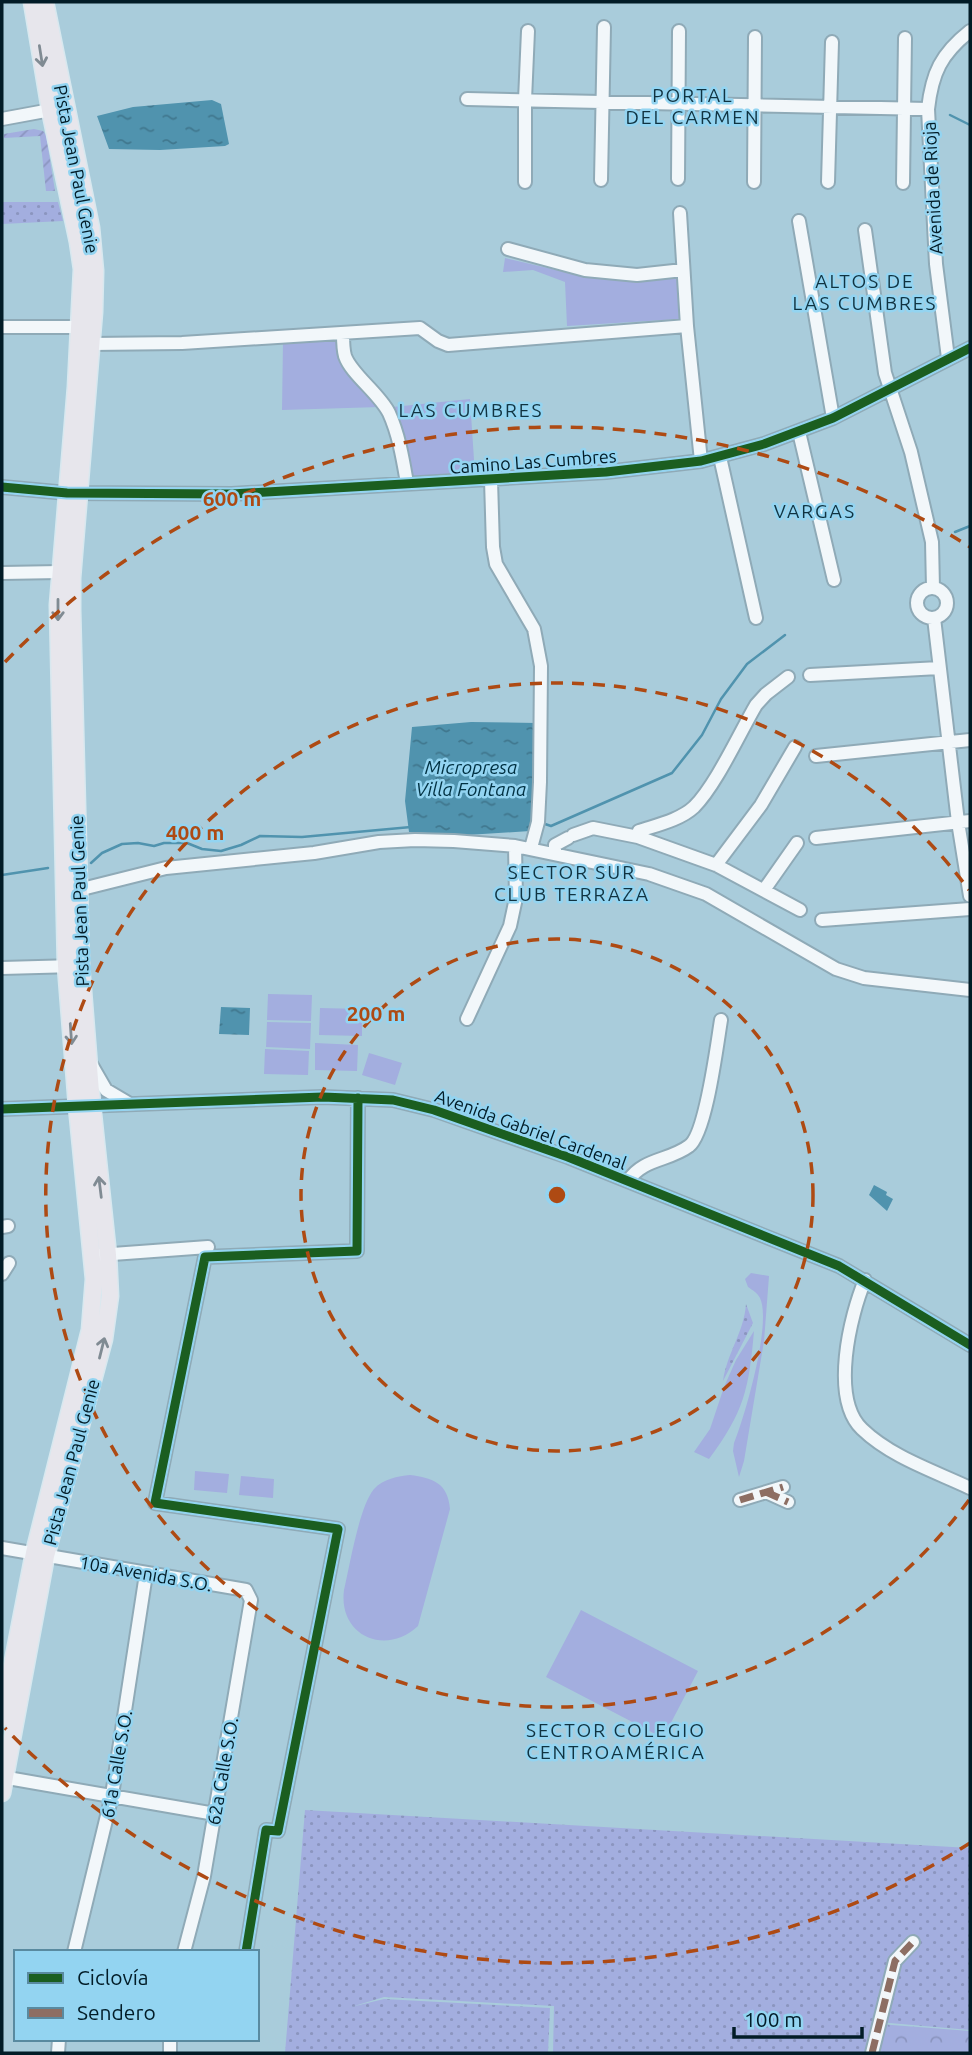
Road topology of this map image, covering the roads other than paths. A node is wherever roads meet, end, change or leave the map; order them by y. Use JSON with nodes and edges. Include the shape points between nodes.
{"nodes":[{"id":1,"x":32,"y":2,"type":"edge"},
{"id":2,"x":45,"y":2,"type":"edge"},
{"id":3,"x":604,"y":27,"type":"dead end"},
{"id":4,"x":528,"y":31,"type":"dead end"},
{"id":5,"x":678,"y":31,"type":"dead end"},
{"id":6,"x":970,"y":31,"type":"edge"},
{"id":7,"x":755,"y":37,"type":"dead end"},
{"id":8,"x":905,"y":38,"type":"dead end"},
{"id":9,"x":832,"y":42,"type":"dead end"},
{"id":10,"x":467,"y":99,"type":"dead end"},
{"id":11,"x":525,"y":100,"type":"junction"},
{"id":12,"x":601,"y":100,"type":"junction"},
{"id":13,"x":679,"y":104,"type":"junction"},
{"id":14,"x":753,"y":107,"type":"junction"},
{"id":15,"x":58,"y":108,"type":"junction"},
{"id":16,"x":831,"y":108,"type":"junction"},
{"id":17,"x":904,"y":109,"type":"junction"},
{"id":18,"x":928,"y":109,"type":"junction"},
{"id":19,"x":2,"y":119,"type":"edge"},
{"id":20,"x":678,"y":179,"type":"dead end"},
{"id":21,"x":601,"y":180,"type":"dead end"},
{"id":22,"x":525,"y":182,"type":"dead end"},
{"id":23,"x":754,"y":182,"type":"dead end"},
{"id":24,"x":828,"y":182,"type":"dead end"},
{"id":25,"x":904,"y":183,"type":"dead end"},
{"id":26,"x":680,"y":213,"type":"dead end"},
{"id":27,"x":799,"y":221,"type":"dead end"},
{"id":28,"x":865,"y":230,"type":"dead end"},
{"id":29,"x":94,"y":248,"type":"junction"},
{"id":30,"x":508,"y":249,"type":"dead end"},
{"id":31,"x":683,"y":270,"type":"junction"},
{"id":32,"x":687,"y":326,"type":"junction"},
{"id":33,"x":2,"y":327,"type":"edge"},
{"id":34,"x":79,"y":327,"type":"junction"},
{"id":35,"x":342,"y":333,"type":"junction"},
{"id":36,"x":92,"y":344,"type":"junction"},
{"id":37,"x":970,"y":352,"type":"edge"},
{"id":38,"x":948,"y":358,"type":"junction"},
{"id":39,"x":888,"y":389,"type":"junction"},
{"id":40,"x":87,"y":394,"type":"junction"},
{"id":41,"x":833,"y":418,"type":"junction"},
{"id":42,"x":799,"y":432,"type":"junction"},
{"id":43,"x":720,"y":457,"type":"junction"},
{"id":44,"x":701,"y":461,"type":"junction"},
{"id":45,"x":491,"y":480,"type":"junction"},
{"id":46,"x":407,"y":483,"type":"junction"},
{"id":47,"x":2,"y":487,"type":"edge"},
{"id":48,"x":74,"y":493,"type":"junction"},
{"id":49,"x":2,"y":573,"type":"edge"},
{"id":50,"x":66,"y":575,"type":"junction"},
{"id":51,"x":834,"y":580,"type":"dead end"},
{"id":52,"x":933,"y":588,"type":"junction"},
{"id":53,"x":756,"y":618,"type":"dead end"},
{"id":54,"x":934,"y":618,"type":"junction"},
{"id":55,"x":939,"y":668,"type":"junction"},
{"id":56,"x":810,"y":675,"type":"dead end"},
{"id":57,"x":788,"y":677,"type":"dead end"},
{"id":58,"x":970,"y":740,"type":"edge"},
{"id":59,"x":947,"y":741,"type":"junction"},
{"id":60,"x":795,"y":747,"type":"dead end"},
{"id":61,"x":816,"y":756,"type":"dead end"},
{"id":62,"x":63,"y":814,"type":"junction"},
{"id":63,"x":964,"y":822,"type":"edge"},
{"id":64,"x":638,"y":837,"type":"junction"},
{"id":65,"x":816,"y":838,"type":"dead end"},
{"id":66,"x":797,"y":843,"type":"dead end"},
{"id":67,"x":515,"y":846,"type":"junction"},
{"id":68,"x":531,"y":849,"type":"junction"},
{"id":69,"x":555,"y":853,"type":"junction"},
{"id":70,"x":716,"y":865,"type":"junction"},
{"id":71,"x":78,"y":890,"type":"junction"},
{"id":72,"x":764,"y":890,"type":"junction"},
{"id":73,"x":970,"y":896,"type":"edge"},
{"id":74,"x":970,"y":909,"type":"edge"},
{"id":75,"x":800,"y":910,"type":"dead end"},
{"id":76,"x":65,"y":919,"type":"junction"},
{"id":77,"x":822,"y":920,"type":"dead end"},
{"id":78,"x":73,"y":966,"type":"junction"},
{"id":79,"x":2,"y":968,"type":"edge"},
{"id":80,"x":970,"y":990,"type":"edge"},
{"id":81,"x":467,"y":1019,"type":"dead end"},
{"id":82,"x":722,"y":1020,"type":"dead end"},
{"id":83,"x":88,"y":1058,"type":"junction"},
{"id":84,"x":358,"y":1098,"type":"junction"},
{"id":85,"x":128,"y":1103,"type":"junction"},
{"id":86,"x":84,"y":1105,"type":"junction"},
{"id":87,"x":2,"y":1109,"type":"edge"},
{"id":88,"x":628,"y":1181,"type":"junction"},
{"id":89,"x":208,"y":1247,"type":"dead end"},
{"id":90,"x":100,"y":1255,"type":"junction"},
{"id":91,"x":865,"y":1280,"type":"junction"},
{"id":92,"x":970,"y":1345,"type":"edge"},
{"id":93,"x":783,"y":1488,"type":"dead end"},
{"id":94,"x":970,"y":1488,"type":"edge"},
{"id":95,"x":766,"y":1492,"type":"junction"},
{"id":96,"x":740,"y":1500,"type":"dead end"},
{"id":97,"x":788,"y":1502,"type":"dead end"},
{"id":98,"x":2,"y":1548,"type":"edge"},
{"id":99,"x":40,"y":1555,"type":"junction"},
{"id":100,"x":146,"y":1574,"type":"junction"},
{"id":101,"x":246,"y":1590,"type":"joint"},
{"id":102,"x":12,"y":1669,"type":"edge"},
{"id":103,"x":2,"y":1718,"type":"edge"},
{"id":104,"x":3,"y":1782,"type":"edge"},
{"id":105,"x":112,"y":1795,"type":"junction"},
{"id":106,"x":215,"y":1814,"type":"junction"},
{"id":107,"x":913,"y":1942,"type":"dead end"},
{"id":108,"x":74,"y":1950,"type":"edge"},
{"id":109,"x":185,"y":1950,"type":"edge"},
{"id":110,"x":246,"y":1950,"type":"edge"},
{"id":111,"x":872,"y":2053,"type":"edge"}],
"edges":[{"from":1,"to":15,"type":"main road","name":"Pista Jean Paul Genie","one_way":true},
{"from":2,"to":15,"type":"main road","name":"Pista Jean Paul Genie"},
{"from":3,"to":12,"type":"street"},
{"from":4,"to":11,"type":"street"},
{"from":5,"to":13,"type":"street"},
{"from":6,"to":18,"type":"street","name":"Avenida de Rioja","via":[[945,54],[936,70]]},
{"from":7,"to":14,"type":"street"},
{"from":8,"to":17,"type":"street"},
{"from":9,"to":16,"type":"street"},
{"from":10,"to":11,"type":"street"},
{"from":11,"to":12,"type":"street"},
{"from":11,"to":22,"type":"street"},
{"from":12,"to":13,"type":"street"},
{"from":12,"to":21,"type":"street"},
{"from":13,"to":14,"type":"street"},
{"from":13,"to":20,"type":"street"},
{"from":14,"to":16,"type":"street"},
{"from":14,"to":23,"type":"street"},
{"from":15,"to":19,"type":"street"},
{"from":15,"to":29,"type":"main road","name":"Pista Jean Paul Genie"},
{"from":15,"to":34,"type":"main road","name":"Pista Jean Paul Genie","via":[[78,242]]},
{"from":16,"to":17,"type":"street"},
{"from":16,"to":24,"type":"street"},
{"from":17,"to":18,"type":"street"},
{"from":17,"to":25,"type":"street"},
{"from":18,"to":38,"type":"street","name":"Avenida de Rioja","via":[[936,264]]},
{"from":26,"to":31,"type":"street"},
{"from":27,"to":41,"type":"street"},
{"from":28,"to":39,"type":"street"},
{"from":29,"to":34,"type":"main road","via":[[87,321]]},
{"from":29,"to":36,"type":"main road","name":"Pista Jean Paul Genie"},
{"from":30,"to":31,"type":"street","via":[[585,270],[637,275]]},
{"from":31,"to":32,"type":"street"},
{"from":32,"to":35,"type":"street","via":[[448,345],[420,328]]},
{"from":32,"to":44,"type":"street"},
{"from":33,"to":34,"type":"street"},
{"from":34,"to":40,"type":"main road","via":[[86,334]]},
{"from":34,"to":48,"type":"main road","name":"Pista Jean Paul Genie"},
{"from":35,"to":36,"type":"street"},
{"from":35,"to":46,"type":"street","via":[[352,368],[388,411]]},
{"from":36,"to":40,"type":"main road","name":"Pista Jean Paul Genie"},
{"from":37,"to":38,"type":"street","name":"Camino Las Cumbres"},
{"from":38,"to":39,"type":"street","name":"Camino Las Cumbres"},
{"from":39,"to":41,"type":"street","name":"Camino Las Cumbres"},
{"from":39,"to":52,"type":"street","via":[[911,452],[932,542]]},
{"from":40,"to":48,"type":"main road","name":"Pista Jean Paul Genie"},
{"from":41,"to":42,"type":"street","name":"Camino Las Cumbres"},
{"from":42,"to":43,"type":"street","name":"Camino Las Cumbres"},
{"from":42,"to":51,"type":"street"},
{"from":43,"to":44,"type":"street","name":"Camino Las Cumbres"},
{"from":43,"to":53,"type":"street"},
{"from":44,"to":45,"type":"street","name":"Camino Las Cumbres"},
{"from":45,"to":46,"type":"street","name":"Camino Las Cumbres"},
{"from":45,"to":68,"type":"street","via":[[496,564],[534,629],[541,666],[538,822]]},
{"from":46,"to":48,"type":"street","name":"Camino Las Cumbres","via":[[232,494]]},
{"from":47,"to":48,"type":"street","name":"Camino Las Cumbres"},
{"from":48,"to":50,"type":"main road","name":"Pista Jean Paul Genie"},
{"from":49,"to":50,"type":"street"},
{"from":50,"to":62,"type":"main road","name":"Pista Jean Paul Genie","one_way":true,"via":[[58,618]]},
{"from":50,"to":71,"type":"main road","name":"Pista Jean Paul Genie"},
{"from":52,"to":54,"type":"street","via":[[946,598],[942,615]]},
{"from":52,"to":54,"type":"street","via":[[920,593],[917,600],[921,613]]},
{"from":54,"to":55,"type":"street"},
{"from":55,"to":56,"type":"street"},
{"from":55,"to":59,"type":"street"},
{"from":57,"to":64,"type":"street","via":[[756,705],[692,808],[639,831]]},
{"from":58,"to":59,"type":"street"},
{"from":59,"to":61,"type":"street"},
{"from":59,"to":63,"type":"street"},
{"from":60,"to":70,"type":"street","via":[[761,805]]},
{"from":62,"to":71,"type":"main road","via":[[71,884]]},
{"from":62,"to":76,"type":"main road","name":"Pista Jean Paul Genie"},
{"from":63,"to":65,"type":"street"},
{"from":63,"to":73,"type":"street"},
{"from":64,"to":69,"type":"street","via":[[593,828],[555,845]]},
{"from":64,"to":70,"type":"street"},
{"from":66,"to":72,"type":"street"},
{"from":67,"to":68,"type":"street"},
{"from":67,"to":71,"type":"street","via":[[441,840],[379,842],[166,868]]},
{"from":67,"to":81,"type":"street","via":[[516,898],[510,926]]},
{"from":68,"to":69,"type":"street"},
{"from":69,"to":80,"type":"street","via":[[649,874],[706,894],[836,969],[864,978]]},
{"from":70,"to":72,"type":"street"},
{"from":71,"to":76,"type":"main road"},
{"from":71,"to":78,"type":"main road","name":"Pista Jean Paul Genie"},
{"from":72,"to":75,"type":"street"},
{"from":74,"to":77,"type":"street"},
{"from":76,"to":78,"type":"main road","name":"Pista Jean Paul Genie"},
{"from":78,"to":79,"type":"street"},
{"from":78,"to":83,"type":"main road","name":"Pista Jean Paul Genie"},
{"from":78,"to":86,"type":"main road","name":"Pista Jean Paul Genie","one_way":true},
{"from":82,"to":88,"type":"street","via":[[696,1140],[638,1168]]},
{"from":83,"to":85,"type":"street","via":[[106,1090]]},
{"from":83,"to":86,"type":"main road","name":"Pista Jean Paul Genie"},
{"from":84,"to":85,"type":"street","name":"Avenida Gabriel Cardenal"},
{"from":84,"to":88,"type":"street","name":"Avenida Gabriel Cardenal","via":[[434,1110]]},
{"from":84,"to":110,"type":"street","via":[[357,1251],[205,1257],[155,1503],[338,1529],[278,1831],[266,1830]]},
{"from":85,"to":86,"type":"street","name":"Avenida Gabriel Cardenal"},
{"from":86,"to":87,"type":"street","name":"Avenida Gabriel Cardenal"},
{"from":86,"to":90,"type":"main road","name":"Pista Jean Paul Genie"},
{"from":88,"to":91,"type":"street","name":"Avenida Gabriel Cardenal"},
{"from":89,"to":90,"type":"street"},
{"from":90,"to":99,"type":"main road","name":"Pista Jean Paul Genie","via":[[110,1296],[104,1339]]},
{"from":91,"to":92,"type":"street","name":"Avenida Gabriel Cardenal"},
{"from":91,"to":94,"type":"street","via":[[850,1327],[845,1372],[852,1414],[861,1428],[898,1454]]},
{"from":93,"to":95,"type":"street"},
{"from":95,"to":96,"type":"street"},
{"from":95,"to":97,"type":"street"},
{"from":98,"to":99,"type":"street","name":"10a Avenida S.O."},
{"from":99,"to":100,"type":"street","name":"10a Avenida S.O."},
{"from":99,"to":102,"type":"main road","name":"Pista Jean Paul Genie"},
{"from":100,"to":101,"type":"street","name":"10a Avenida S.O."},
{"from":100,"to":105,"type":"street","name":"61a Calle S.O."},
{"from":101,"to":106,"type":"street","name":"62a Calle S.O.","via":[[251,1600]]},
{"from":102,"to":103,"type":"main road","name":"Pista Jean Paul Genie"},
{"from":102,"to":104,"type":"main road","name":"Pista Jean Paul Genie"},
{"from":104,"to":105,"type":"street"},
{"from":105,"to":106,"type":"street"},
{"from":105,"to":108,"type":"street","name":"61a Calle S.O."},
{"from":106,"to":109,"type":"street","name":"62a Calle S.O."},
{"from":107,"to":111,"type":"street","via":[[895,1961]]}]}
